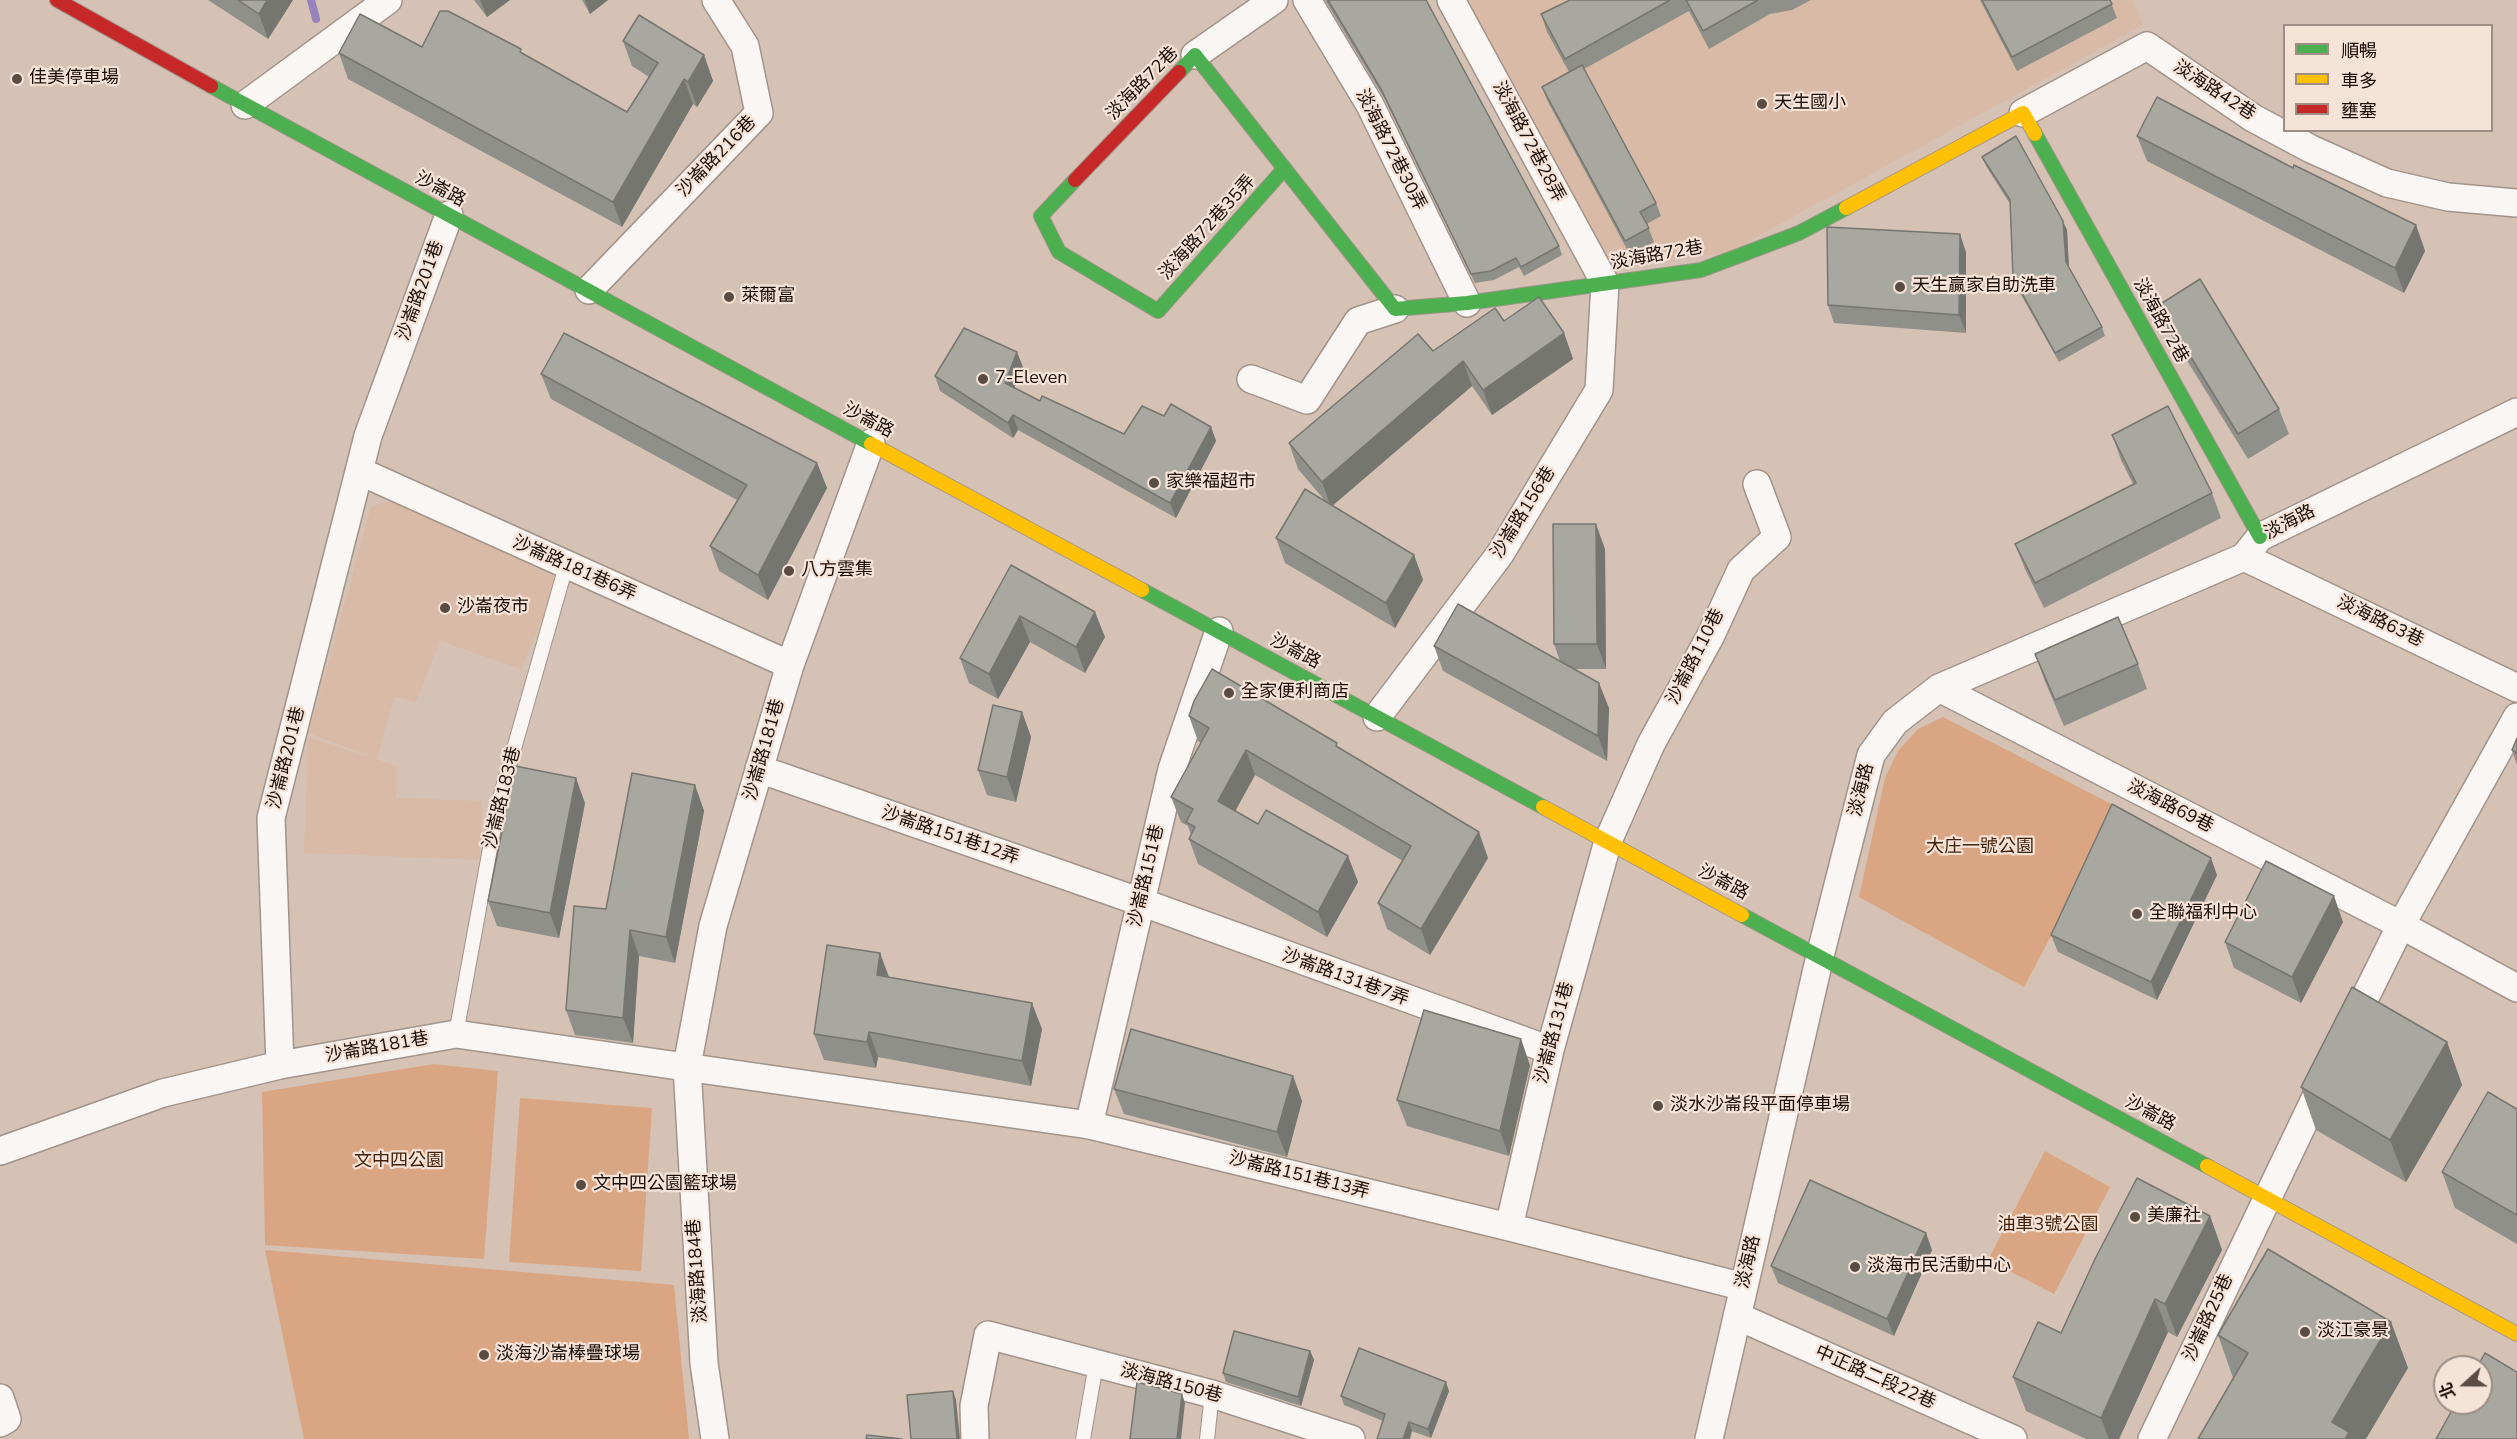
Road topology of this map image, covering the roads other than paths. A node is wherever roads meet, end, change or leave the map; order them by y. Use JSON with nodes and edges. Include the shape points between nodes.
{"nodes":[{"id":1,"x":57,"y":0,"type":"edge"},
{"id":2,"x":388,"y":0,"type":"edge"},
{"id":3,"x":716,"y":0,"type":"edge"},
{"id":4,"x":1274,"y":0,"type":"edge"},
{"id":5,"x":1307,"y":0,"type":"edge"},
{"id":6,"x":1451,"y":0,"type":"edge"},
{"id":7,"x":1195,"y":55,"type":"junction"},
{"id":8,"x":245,"y":105,"type":"junction"},
{"id":9,"x":2023,"y":113,"type":"junction"},
{"id":10,"x":1284,"y":169,"type":"junction"},
{"id":11,"x":2517,"y":203,"type":"edge"},
{"id":12,"x":449,"y":215,"type":"junction"},
{"id":13,"x":1605,"y":284,"type":"junction"},
{"id":14,"x":589,"y":290,"type":"junction"},
{"id":15,"x":1467,"y":303,"type":"junction"},
{"id":16,"x":1395,"y":309,"type":"junction"},
{"id":17,"x":1158,"y":311,"type":"joint"},
{"id":18,"x":1251,"y":379,"type":"dead end"},
{"id":19,"x":2517,"y":412,"type":"edge"},
{"id":20,"x":871,"y":443,"type":"junction"},
{"id":21,"x":359,"y":471,"type":"junction"},
{"id":22,"x":1757,"y":484,"type":"dead end"},
{"id":23,"x":2252,"y":547,"type":"junction"},
{"id":24,"x":566,"y":566,"type":"junction"},
{"id":25,"x":1219,"y":631,"type":"junction"},
{"id":26,"x":790,"y":665,"type":"junction"},
{"id":27,"x":1939,"y":688,"type":"junction"},
{"id":28,"x":2517,"y":688,"type":"edge"},
{"id":29,"x":1377,"y":717,"type":"junction"},
{"id":30,"x":2517,"y":717,"type":"edge"},
{"id":31,"x":759,"y":769,"type":"junction"},
{"id":32,"x":1608,"y":841,"type":"junction"},
{"id":33,"x":1141,"y":902,"type":"junction"},
{"id":34,"x":2401,"y":925,"type":"junction"},
{"id":35,"x":1820,"y":956,"type":"junction"},
{"id":36,"x":2517,"y":988,"type":"edge"},
{"id":37,"x":456,"y":1034,"type":"junction"},
{"id":38,"x":1550,"y":1050,"type":"junction"},
{"id":39,"x":280,"y":1065,"type":"junction"},
{"id":40,"x":687,"y":1066,"type":"junction"},
{"id":41,"x":1089,"y":1125,"type":"junction"},
{"id":42,"x":0,"y":1151,"type":"edge"},
{"id":43,"x":2265,"y":1197,"type":"junction"},
{"id":44,"x":1509,"y":1227,"type":"junction"},
{"id":45,"x":1743,"y":1287,"type":"junction"},
{"id":46,"x":1737,"y":1317,"type":"junction"},
{"id":47,"x":2517,"y":1334,"type":"edge"},
{"id":48,"x":1096,"y":1364,"type":"junction"},
{"id":49,"x":1212,"y":1394,"type":"junction"},
{"id":50,"x":0,"y":1398,"type":"edge"},
{"id":51,"x":0,"y":1423,"type":"edge"},
{"id":52,"x":715,"y":1439,"type":"edge"},
{"id":53,"x":975,"y":1439,"type":"edge"},
{"id":54,"x":1083,"y":1439,"type":"edge"},
{"id":55,"x":1208,"y":1439,"type":"edge"},
{"id":56,"x":1351,"y":1439,"type":"edge"},
{"id":57,"x":1709,"y":1439,"type":"edge"},
{"id":58,"x":2013,"y":1439,"type":"edge"},
{"id":59,"x":2152,"y":1439,"type":"edge"}],
"edges":[{"from":1,"to":8,"type":"street","name":"沙崙路"},
{"from":2,"to":8,"type":"street"},
{"from":3,"to":14,"type":"street","name":"沙崙路216巷","via":[[745,46],[759,113]]},
{"from":4,"to":7,"type":"street"},
{"from":5,"to":15,"type":"street","name":"淡海路72巷30弄","via":[[1370,105]]},
{"from":6,"to":13,"type":"street","name":"淡海路72巷28弄"},
{"from":7,"to":10,"type":"street","name":"淡海路72巷"},
{"from":7,"to":17,"type":"street","name":"淡海路72巷","via":[[1041,216],[1059,252]]},
{"from":8,"to":12,"type":"street","name":"沙崙路"},
{"from":9,"to":11,"type":"street","name":"淡海路42巷","via":[[2147,46],[2253,118],[2387,183],[2448,197]]},
{"from":9,"to":13,"type":"street","name":"淡海路72巷","via":[[1799,233],[1701,270]]},
{"from":9,"to":23,"type":"street","name":"淡海路72巷"},
{"from":10,"to":16,"type":"street","name":"淡海路72巷"},
{"from":10,"to":17,"type":"street","name":"淡海路72巷35弄"},
{"from":12,"to":14,"type":"street","name":"沙崙路"},
{"from":12,"to":21,"type":"street","name":"沙崙路201巷","via":[[368,436]]},
{"from":13,"to":15,"type":"street","name":"淡海路72巷"},
{"from":13,"to":29,"type":"street","name":"沙崙路156巷","via":[[1599,390],[1500,554]]},
{"from":14,"to":20,"type":"street","name":"沙崙路"},
{"from":15,"to":16,"type":"street","name":"淡海路72巷"},
{"from":16,"to":18,"type":"street","via":[[1358,321],[1307,400]]},
{"from":19,"to":23,"type":"street","name":"淡海路"},
{"from":20,"to":25,"type":"street","name":"沙崙路"},
{"from":20,"to":26,"type":"street","name":"沙崙路181巷"},
{"from":21,"to":24,"type":"street","name":"沙崙路181巷6弄"},
{"from":21,"to":39,"type":"street","name":"沙崙路201巷","via":[[272,818]]},
{"from":22,"to":32,"type":"street","name":"沙崙路110巷","via":[[1778,537],[1740,570],[1710,637],[1651,744]]},
{"from":23,"to":27,"type":"street","name":"淡海路"},
{"from":23,"to":28,"type":"street","name":"淡海路63巷"},
{"from":24,"to":26,"type":"street","name":"沙崙路181巷6弄"},
{"from":24,"to":37,"type":"lane","name":"沙崙路183巷","via":[[498,805]]},
{"from":25,"to":29,"type":"street","name":"沙崙路"},
{"from":25,"to":33,"type":"street","name":"沙崙路151巷","via":[[1172,769]]},
{"from":26,"to":31,"type":"street","name":"沙崙路181巷"},
{"from":27,"to":34,"type":"street","name":"淡海路69巷"},
{"from":27,"to":35,"type":"street","name":"淡海路","via":[[1895,722],[1871,755]]},
{"from":29,"to":32,"type":"street","name":"沙崙路"},
{"from":30,"to":34,"type":"street"},
{"from":31,"to":33,"type":"street","name":"沙崙路151巷12弄"},
{"from":31,"to":40,"type":"street","name":"沙崙路181巷","via":[[712,926]]},
{"from":32,"to":35,"type":"street","name":"沙崙路"},
{"from":32,"to":38,"type":"street","name":"沙崙路131巷"},
{"from":33,"to":38,"type":"street","name":"沙崙路131巷7弄"},
{"from":33,"to":41,"type":"street","name":"沙崙路151巷"},
{"from":34,"to":36,"type":"street","name":"淡海路69巷"},
{"from":34,"to":43,"type":"street","name":"沙崙路25巷"},
{"from":35,"to":43,"type":"street","name":"沙崙路"},
{"from":35,"to":45,"type":"street","name":"淡海路"},
{"from":37,"to":39,"type":"street","name":"沙崙路181巷"},
{"from":37,"to":40,"type":"street","name":"沙崙路181巷"},
{"from":38,"to":44,"type":"street","name":"沙崙路131巷"},
{"from":39,"to":42,"type":"street","via":[[163,1093]]},
{"from":40,"to":41,"type":"street","name":"沙崙路181巷"},
{"from":40,"to":52,"type":"street","name":"淡海路184巷","via":[[704,1363]]},
{"from":41,"to":44,"type":"street","name":"沙崙路151巷13弄"},
{"from":43,"to":47,"type":"street","name":"沙崙路"},
{"from":43,"to":59,"type":"street","name":"沙崙路25巷"},
{"from":44,"to":45,"type":"street","name":"沙崙路151巷13弄"},
{"from":45,"to":46,"type":"street","name":"淡海路"},
{"from":46,"to":57,"type":"street","name":"淡海路"},
{"from":46,"to":58,"type":"street","name":"中正路二段22巷"},
{"from":48,"to":49,"type":"street","name":"淡海路150巷"},
{"from":48,"to":53,"type":"street","name":"淡海路150巷","via":[[988,1335],[974,1406]]},
{"from":48,"to":54,"type":"lane"},
{"from":49,"to":55,"type":"lane"},
{"from":49,"to":56,"type":"street","name":"淡海路150巷"},
{"from":50,"to":51,"type":"street","via":[[7,1419]]}]}
